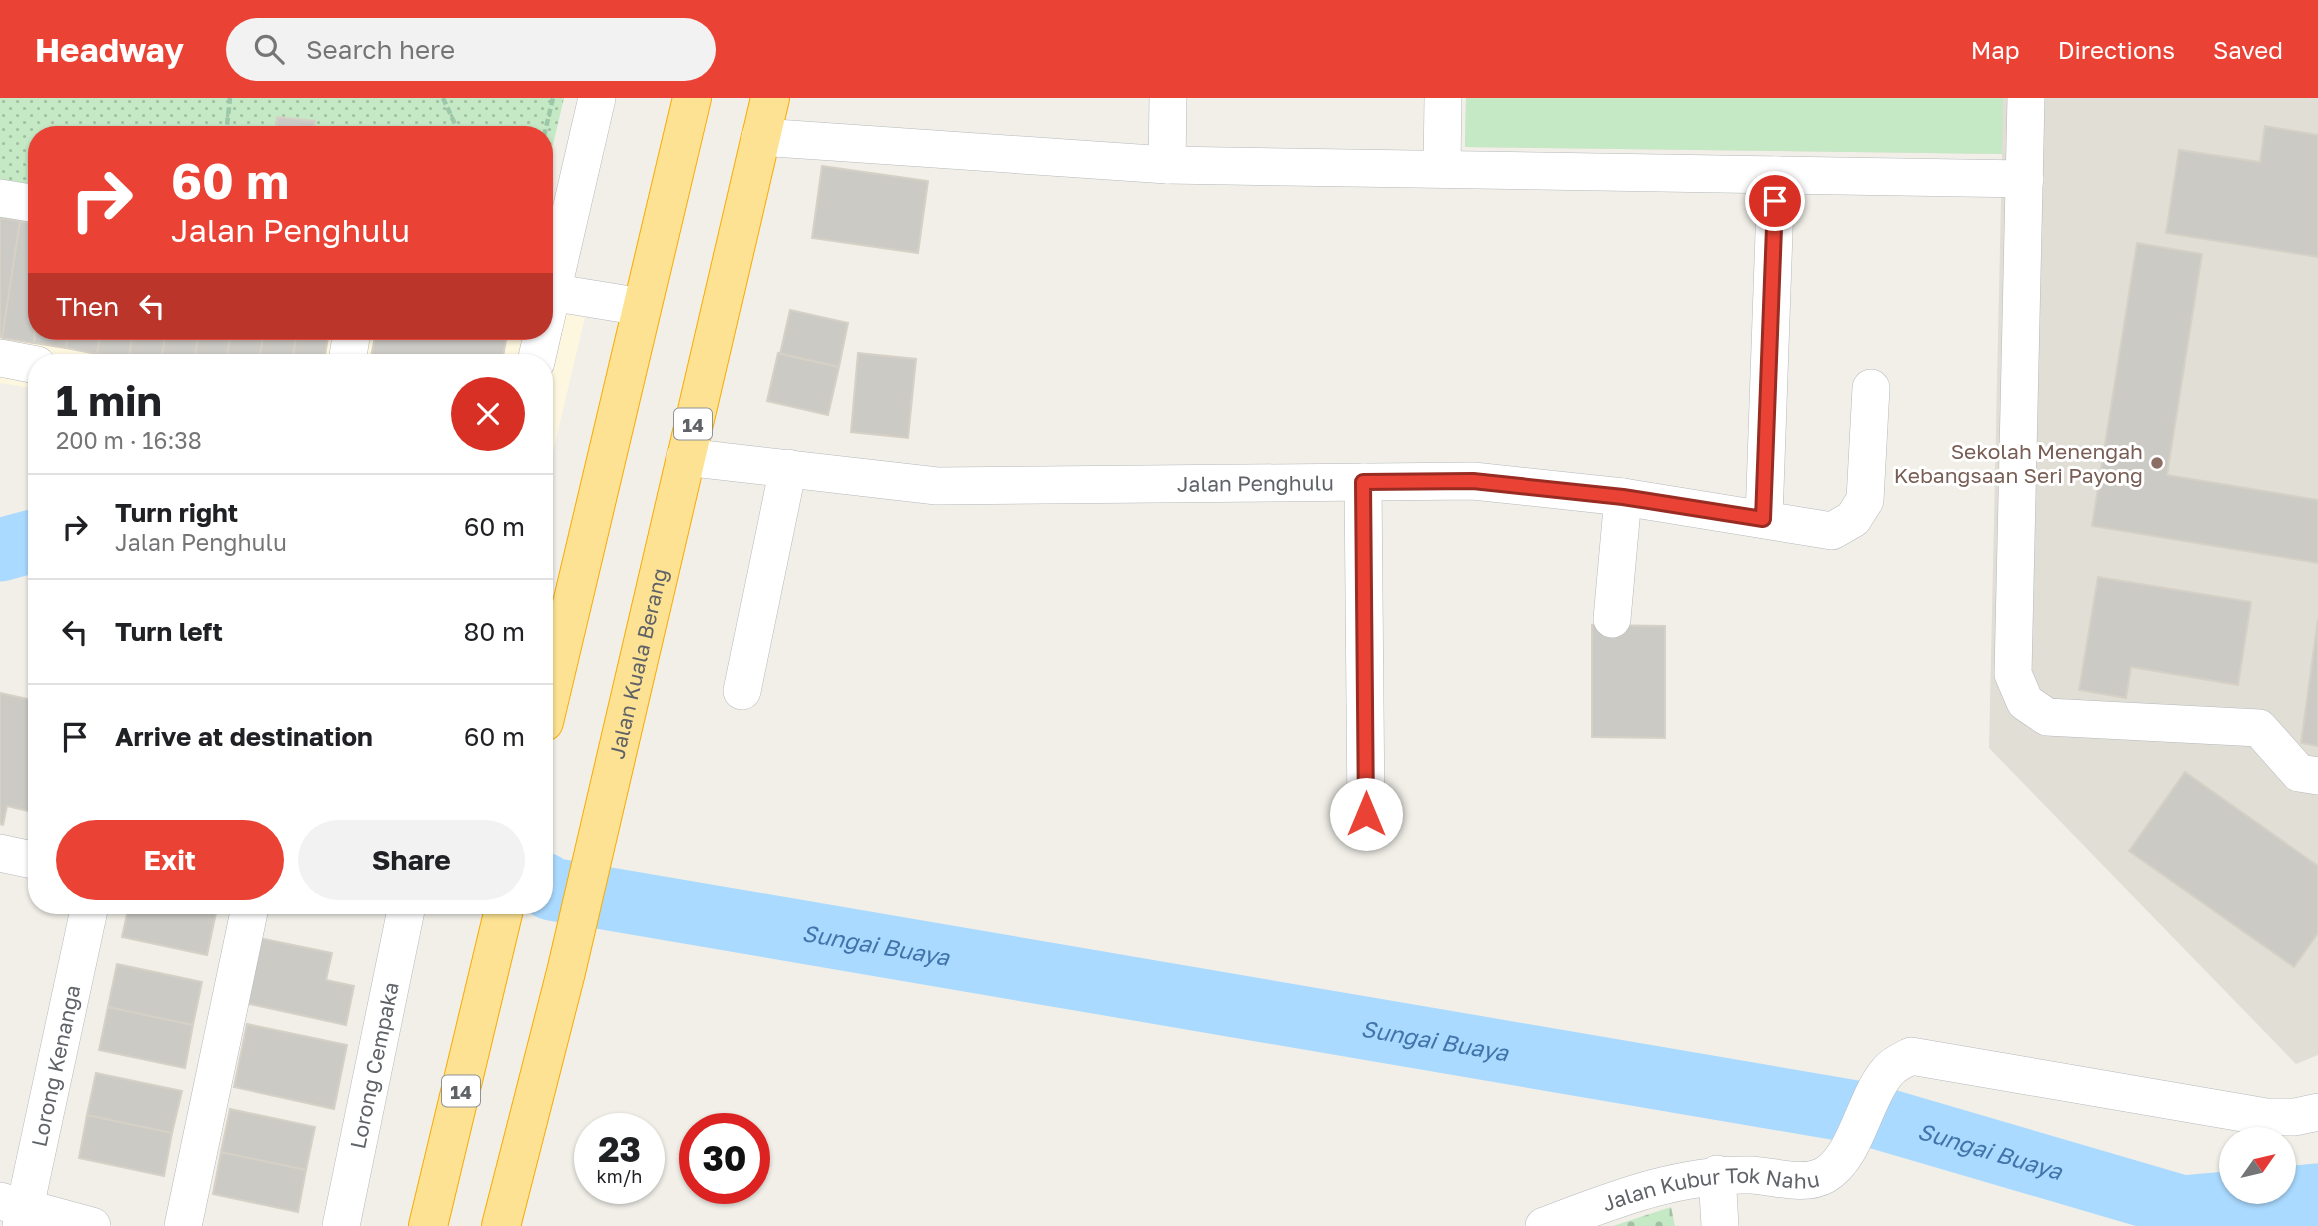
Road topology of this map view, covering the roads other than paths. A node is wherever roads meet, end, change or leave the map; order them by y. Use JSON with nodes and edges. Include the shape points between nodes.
{"nodes":[{"id":1,"x":597,"y":98,"type":"edge"},
{"id":2,"x":692,"y":98,"type":"edge"},
{"id":3,"x":770,"y":98,"type":"edge"},
{"id":4,"x":1168,"y":98,"type":"edge"},
{"id":5,"x":1443,"y":98,"type":"edge"},
{"id":6,"x":2026,"y":98,"type":"edge"},
{"id":7,"x":761,"y":136,"type":"junction"},
{"id":8,"x":1167,"y":165,"type":"junction"},
{"id":9,"x":1442,"y":169,"type":"junction"},
{"id":10,"x":1776,"y":175,"type":"junction"},
{"id":11,"x":2025,"y":179,"type":"junction"},
{"id":12,"x":0,"y":198,"type":"edge"},
{"id":13,"x":28,"y":203,"type":"edge"},
{"id":14,"x":553,"y":281,"type":"edge"},
{"id":15,"x":642,"y":307,"type":"junction"},
{"id":16,"x":553,"y":310,"type":"edge"},
{"id":17,"x":0,"y":359,"type":"edge"},
{"id":18,"x":28,"y":364,"type":"edge"},
{"id":19,"x":1871,"y":388,"type":"dead end"},
{"id":20,"x":685,"y":457,"type":"junction"},
{"id":21,"x":788,"y":468,"type":"junction"},
{"id":22,"x":1363,"y":482,"type":"junction"},
{"id":23,"x":1623,"y":497,"type":"junction"},
{"id":24,"x":1763,"y":519,"type":"junction"},
{"id":25,"x":1612,"y":619,"type":"dead end"},
{"id":26,"x":553,"y":684,"type":"edge"},
{"id":27,"x":741,"y":691,"type":"dead end"},
{"id":28,"x":2318,"y":775,"type":"edge"},
{"id":29,"x":1366,"y":814,"type":"dead end"},
{"id":30,"x":0,"y":853,"type":"edge"},
{"id":31,"x":28,"y":859,"type":"edge"},
{"id":32,"x":88,"y":914,"type":"edge"},
{"id":33,"x":249,"y":914,"type":"edge"},
{"id":34,"x":405,"y":914,"type":"edge"},
{"id":35,"x":503,"y":914,"type":"edge"},
{"id":36,"x":2318,"y":1112,"type":"edge"},
{"id":37,"x":1717,"y":1174,"type":"junction"},
{"id":38,"x":15,"y":1212,"type":"edge"},
{"id":39,"x":92,"y":1226,"type":"edge"},
{"id":40,"x":183,"y":1226,"type":"edge"},
{"id":41,"x":341,"y":1226,"type":"edge"},
{"id":42,"x":428,"y":1226,"type":"edge"},
{"id":43,"x":501,"y":1226,"type":"edge"},
{"id":44,"x":1544,"y":1226,"type":"edge"},
{"id":45,"x":1720,"y":1226,"type":"edge"}],
"edges":[{"from":1,"to":14,"type":"street"},
{"from":2,"to":15,"type":"highway"},
{"from":3,"to":7,"type":"highway","name":"Jalan Kuala Berang","number":"14"},
{"from":4,"to":8,"type":"street"},
{"from":5,"to":9,"type":"street"},
{"from":6,"to":11,"type":"street"},
{"from":7,"to":8,"type":"street"},
{"from":7,"to":20,"type":"highway","name":"Jalan Kuala Berang","number":"14"},
{"from":8,"to":9,"type":"street"},
{"from":9,"to":10,"type":"street"},
{"from":10,"to":11,"type":"street"},
{"from":10,"to":24,"type":"street"},
{"from":11,"to":28,"type":"street","via":[[2013,674],[2025,702],[2047,717],[2259,728],[2299,773]]},
{"from":12,"to":13,"type":"street"},
{"from":15,"to":16,"type":"street"},
{"from":15,"to":26,"type":"highway"},
{"from":17,"to":18,"type":"street"},
{"from":19,"to":24,"type":"street","name":"Jalan Penghulu","via":[[1865,500],[1853,519],[1832,531]]},
{"from":20,"to":21,"type":"street","name":"Jalan Penghulu"},
{"from":20,"to":43,"type":"highway","name":"Jalan Kuala Berang","number":"14","via":[[566,972]]},
{"from":21,"to":22,"type":"street","name":"Jalan Penghulu","via":[[937,486]]},
{"from":21,"to":27,"type":"street"},
{"from":22,"to":23,"type":"street","name":"Jalan Penghulu","via":[[1473,481]]},
{"from":22,"to":29,"type":"street"},
{"from":23,"to":24,"type":"street","name":"Jalan Penghulu"},
{"from":23,"to":25,"type":"street"},
{"from":30,"to":31,"type":"street"},
{"from":32,"to":38,"type":"street","name":"Lorong Kenanga"},
{"from":33,"to":40,"type":"street"},
{"from":34,"to":41,"type":"street","name":"Lorong Cempaka"},
{"from":35,"to":42,"type":"highway","number":"14"},
{"from":36,"to":37,"type":"street","name":"Jalan Kubur Tok Nahu","via":[[2266,1116],[1911,1056],[1888,1071],[1837,1166],[1822,1177],[1798,1181]]},
{"from":37,"to":44,"type":"street","name":"Jalan Kubur Tok Nahu","via":[[1614,1200]]},
{"from":37,"to":45,"type":"street"},
{"from":38,"to":39,"type":"street"}]}
